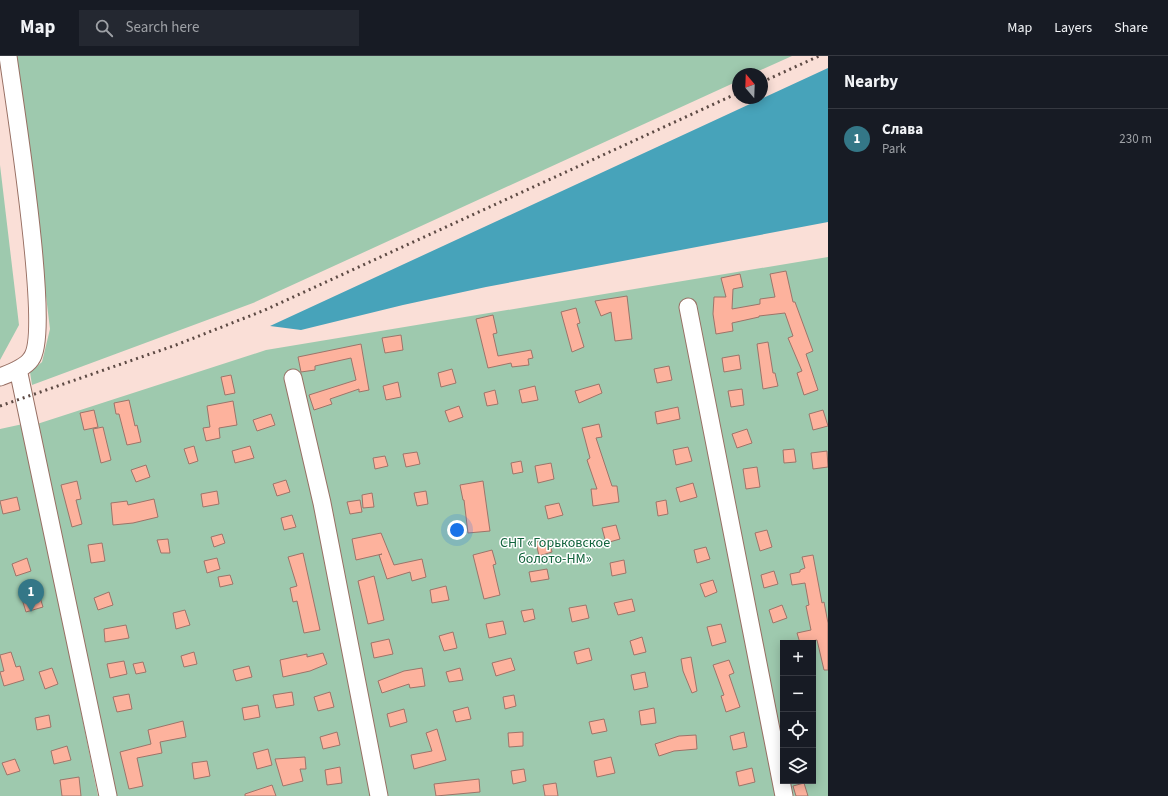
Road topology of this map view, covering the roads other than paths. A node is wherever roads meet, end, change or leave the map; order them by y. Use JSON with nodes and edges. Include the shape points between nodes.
{"nodes":[{"id":1,"x":8,"y":56,"type":"edge"},
{"id":2,"x":688,"y":307,"type":"dead end"},
{"id":3,"x":18,"y":369,"type":"junction"},
{"id":4,"x":0,"y":377,"type":"edge"},
{"id":5,"x":294,"y":378,"type":"dead end"},
{"id":6,"x":108,"y":796,"type":"edge"},
{"id":7,"x":379,"y":796,"type":"edge"},
{"id":8,"x":784,"y":796,"type":"edge"}],
"edges":[{"from":1,"to":3,"type":"street","via":[[29,207],[38,317],[38,338],[32,359]]},
{"from":2,"to":8,"type":"street"},
{"from":3,"to":4,"type":"street"},
{"from":3,"to":6,"type":"street"},
{"from":5,"to":7,"type":"street","via":[[322,503]]}]}
